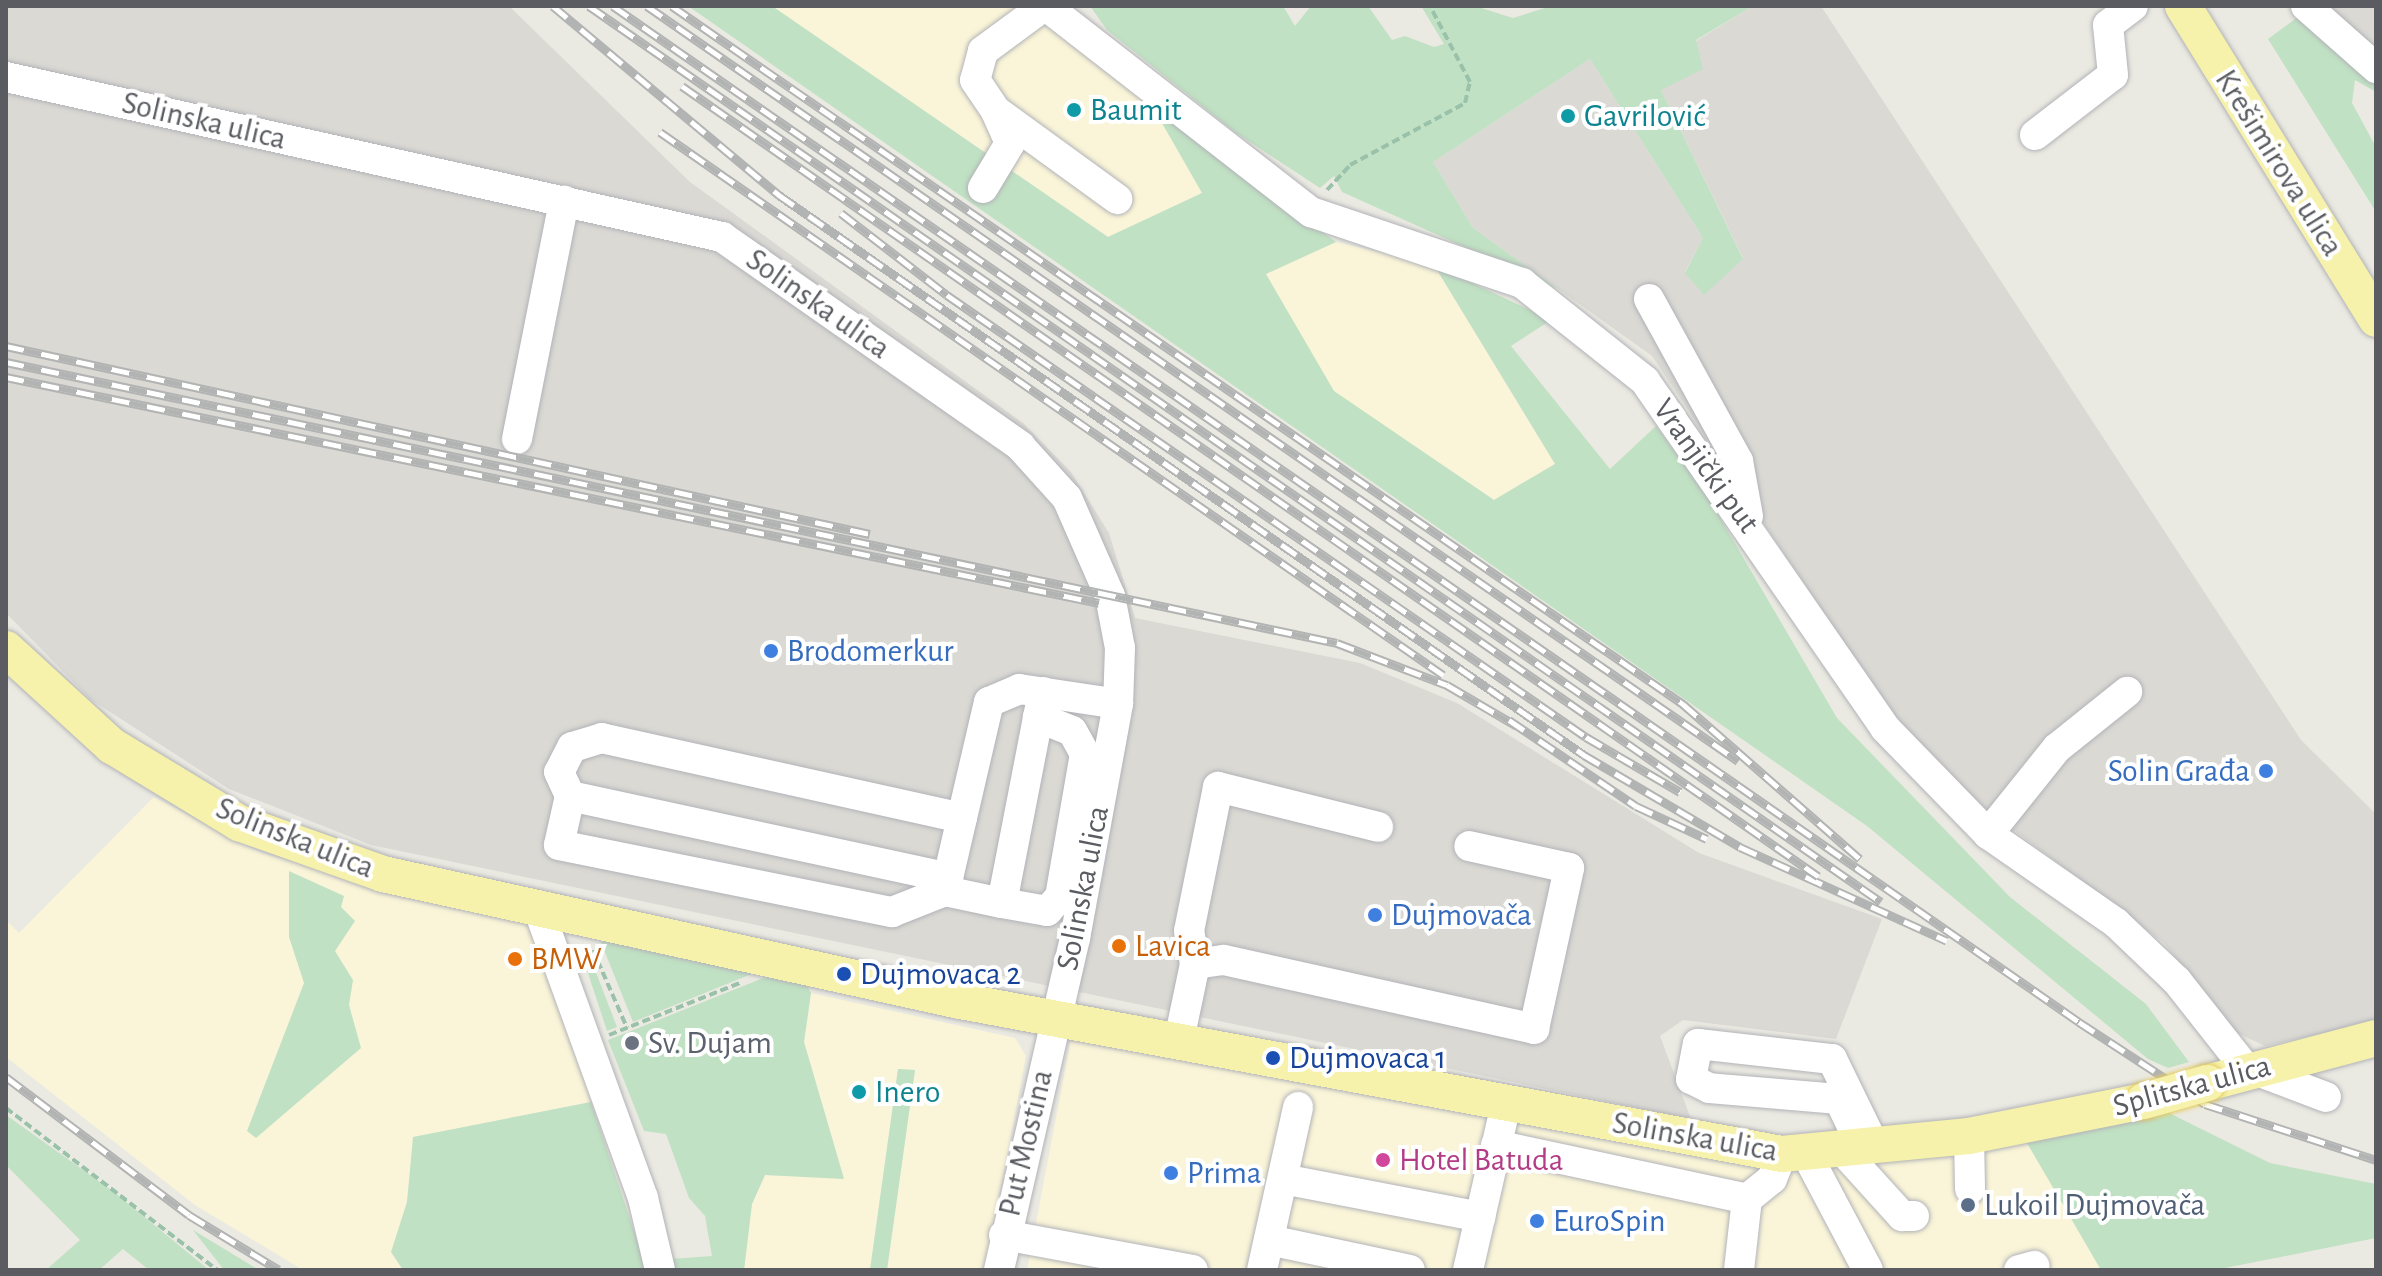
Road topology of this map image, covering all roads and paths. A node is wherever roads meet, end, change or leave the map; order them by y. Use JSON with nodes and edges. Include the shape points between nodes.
{"nodes":[{"id":1,"x":1045,"y":6,"type":"edge"},
{"id":2,"x":1430,"y":6,"type":"edge"},
{"id":3,"x":2133,"y":6,"type":"edge"},
{"id":4,"x":2306,"y":6,"type":"edge"},
{"id":5,"x":2193,"y":12,"type":"edge"},
{"id":6,"x":2376,"y":68,"type":"edge"},
{"id":7,"x":6,"y":77,"type":"edge"},
{"id":8,"x":996,"y":111,"type":"junction"},
{"id":9,"x":2035,"y":135,"type":"dead end"},
{"id":10,"x":983,"y":188,"type":"dead end"},
{"id":11,"x":1117,"y":199,"type":"dead end"},
{"id":12,"x":564,"y":201,"type":"junction"},
{"id":13,"x":1323,"y":216,"type":"junction"},
{"id":14,"x":1649,"y":299,"type":"dead end"},
{"id":15,"x":2376,"y":319,"type":"edge"},
{"id":16,"x":517,"y":439,"type":"dead end"},
{"id":17,"x":1750,"y":526,"type":"junction"},
{"id":18,"x":6,"y":649,"type":"edge"},
{"id":19,"x":2127,"y":692,"type":"dead end"},
{"id":20,"x":1118,"y":704,"type":"junction"},
{"id":21,"x":1040,"y":705,"type":"junction"},
{"id":22,"x":570,"y":796,"type":"junction"},
{"id":23,"x":962,"y":818,"type":"junction"},
{"id":24,"x":1378,"y":827,"type":"dead end"},
{"id":25,"x":1988,"y":834,"type":"junction"},
{"id":26,"x":1469,"y":846,"type":"dead end"},
{"id":27,"x":947,"y":884,"type":"junction"},
{"id":28,"x":1002,"y":903,"type":"junction"},
{"id":29,"x":538,"y":908,"type":"junction"},
{"id":30,"x":578,"y":917,"type":"junction"},
{"id":31,"x":1195,"y":964,"type":"junction"},
{"id":32,"x":751,"y":978,"type":"dead end"},
{"id":33,"x":1056,"y":1016,"type":"junction"},
{"id":34,"x":2376,"y":1038,"type":"edge"},
{"id":35,"x":1179,"y":1040,"type":"junction"},
{"id":36,"x":2249,"y":1070,"type":"junction"},
{"id":37,"x":2326,"y":1097,"type":"dead end"},
{"id":38,"x":1506,"y":1104,"type":"junction"},
{"id":39,"x":1298,"y":1107,"type":"dead end"},
{"id":40,"x":6,"y":1108,"type":"edge"},
{"id":41,"x":2008,"y":1130,"type":"joint"},
{"id":42,"x":1969,"y":1136,"type":"junction"},
{"id":43,"x":1496,"y":1145,"type":"junction"},
{"id":44,"x":1860,"y":1149,"type":"junction"},
{"id":45,"x":1787,"y":1163,"type":"junction"},
{"id":46,"x":1283,"y":1179,"type":"junction"},
{"id":47,"x":1970,"y":1189,"type":"dead end"},
{"id":48,"x":1747,"y":1199,"type":"junction"},
{"id":49,"x":1914,"y":1216,"type":"dead end"},
{"id":50,"x":1480,"y":1217,"type":"junction"},
{"id":51,"x":1004,"y":1235,"type":"junction"},
{"id":52,"x":1269,"y":1240,"type":"junction"},
{"id":53,"x":217,"y":1270,"type":"edge"},
{"id":54,"x":660,"y":1270,"type":"edge"},
{"id":55,"x":999,"y":1270,"type":"edge"},
{"id":56,"x":1193,"y":1270,"type":"edge"},
{"id":57,"x":1262,"y":1270,"type":"edge"},
{"id":58,"x":1410,"y":1270,"type":"edge"},
{"id":59,"x":1468,"y":1270,"type":"edge"},
{"id":60,"x":1739,"y":1270,"type":"edge"},
{"id":61,"x":1868,"y":1270,"type":"edge"}],
"edges":[{"from":1,"to":8,"type":"street","via":[[983,51],[975,80]]},
{"from":1,"to":13,"type":"street","name":"Vranjički put"},
{"from":2,"to":13,"type":"path","via":[[1470,82],[1465,103],[1350,165],[1327,189]]},
{"from":3,"to":9,"type":"street","via":[[2108,25],[2113,75]]},
{"from":4,"to":6,"type":"street"},
{"from":5,"to":15,"type":"main road","name":"Krešimirova ulica"},
{"from":7,"to":12,"type":"street","name":"Solinska ulica"},
{"from":8,"to":10,"type":"street","via":[[1010,143]]},
{"from":8,"to":11,"type":"street"},
{"from":12,"to":16,"type":"street"},
{"from":12,"to":20,"type":"street","name":"Solinska ulica","via":[[722,237],[1020,446],[1067,498],[1092,545],[1120,648]]},
{"from":13,"to":17,"type":"street","name":"Vranjički put","via":[[1522,283],[1645,381]]},
{"from":14,"to":17,"type":"street","via":[[1738,461]]},
{"from":17,"to":25,"type":"street","name":"Vranjički put","via":[[1885,728]]},
{"from":18,"to":29,"type":"main road","name":"Solinska ulica","via":[[112,746],[239,823],[383,874]]},
{"from":19,"to":25,"type":"street","via":[[2057,748]]},
{"from":20,"to":21,"type":"street"},
{"from":20,"to":33,"type":"street","name":"Solinska ulica"},
{"from":21,"to":23,"type":"street","via":[[1019,689],[989,702]]},
{"from":21,"to":28,"type":"street"},
{"from":21,"to":28,"type":"street","via":[[1072,731],[1085,754],[1060,897],[1047,911]]},
{"from":22,"to":23,"type":"street","via":[[559,772],[572,747],[602,738]]},
{"from":22,"to":27,"type":"street"},
{"from":22,"to":27,"type":"street","via":[[559,845],[892,912]]},
{"from":23,"to":27,"type":"street"},
{"from":24,"to":31,"type":"street","via":[[1218,787],[1189,931]]},
{"from":25,"to":36,"type":"street","name":"Vranjički put","via":[[2116,923],[2177,981]]},
{"from":26,"to":31,"type":"street","via":[[1569,868],[1534,1029],[1224,960]]},
{"from":27,"to":28,"type":"street"},
{"from":29,"to":30,"type":"main road","name":"Solinska ulica"},
{"from":29,"to":54,"type":"street","via":[[643,1198]]},
{"from":30,"to":32,"type":"path","via":[[627,1028]]},
{"from":30,"to":33,"type":"main road","name":"Solinska ulica"},
{"from":31,"to":35,"type":"street"},
{"from":33,"to":35,"type":"main road","name":"Solinska ulica"},
{"from":33,"to":51,"type":"street","name":"Put Mostina"},
{"from":34,"to":36,"type":"main road","name":"Splitska ulica"},
{"from":35,"to":38,"type":"main road","name":"Solinska ulica"},
{"from":36,"to":37,"type":"street"},
{"from":36,"to":41,"type":"main road","name":"Splitska ulica","bridge":true,"via":[[2144,1101]]},
{"from":38,"to":43,"type":"street"},
{"from":38,"to":45,"type":"main road","name":"Solinska ulica"},
{"from":39,"to":46,"type":"street"},
{"from":40,"to":53,"type":"path"},
{"from":41,"to":42,"type":"main road","name":"Solinska ulica"},
{"from":42,"to":44,"type":"main road","name":"Solinska ulica"},
{"from":42,"to":47,"type":"street"},
{"from":43,"to":48,"type":"street"},
{"from":43,"to":50,"type":"street"},
{"from":44,"to":44,"type":"street","via":[[1832,1059],[1698,1044],[1691,1079],[1709,1088],[1839,1099]]},
{"from":44,"to":45,"type":"main road","name":"Solinska ulica"},
{"from":44,"to":49,"type":"street","via":[[1902,1216]]},
{"from":45,"to":48,"type":"street"},
{"from":45,"to":61,"type":"street"},
{"from":46,"to":50,"type":"street"},
{"from":46,"to":52,"type":"street"},
{"from":48,"to":60,"type":"street"},
{"from":50,"to":59,"type":"street"},
{"from":51,"to":55,"type":"street","name":"Put Mostina"},
{"from":51,"to":56,"type":"street"},
{"from":52,"to":57,"type":"street"},
{"from":52,"to":58,"type":"street"}]}
